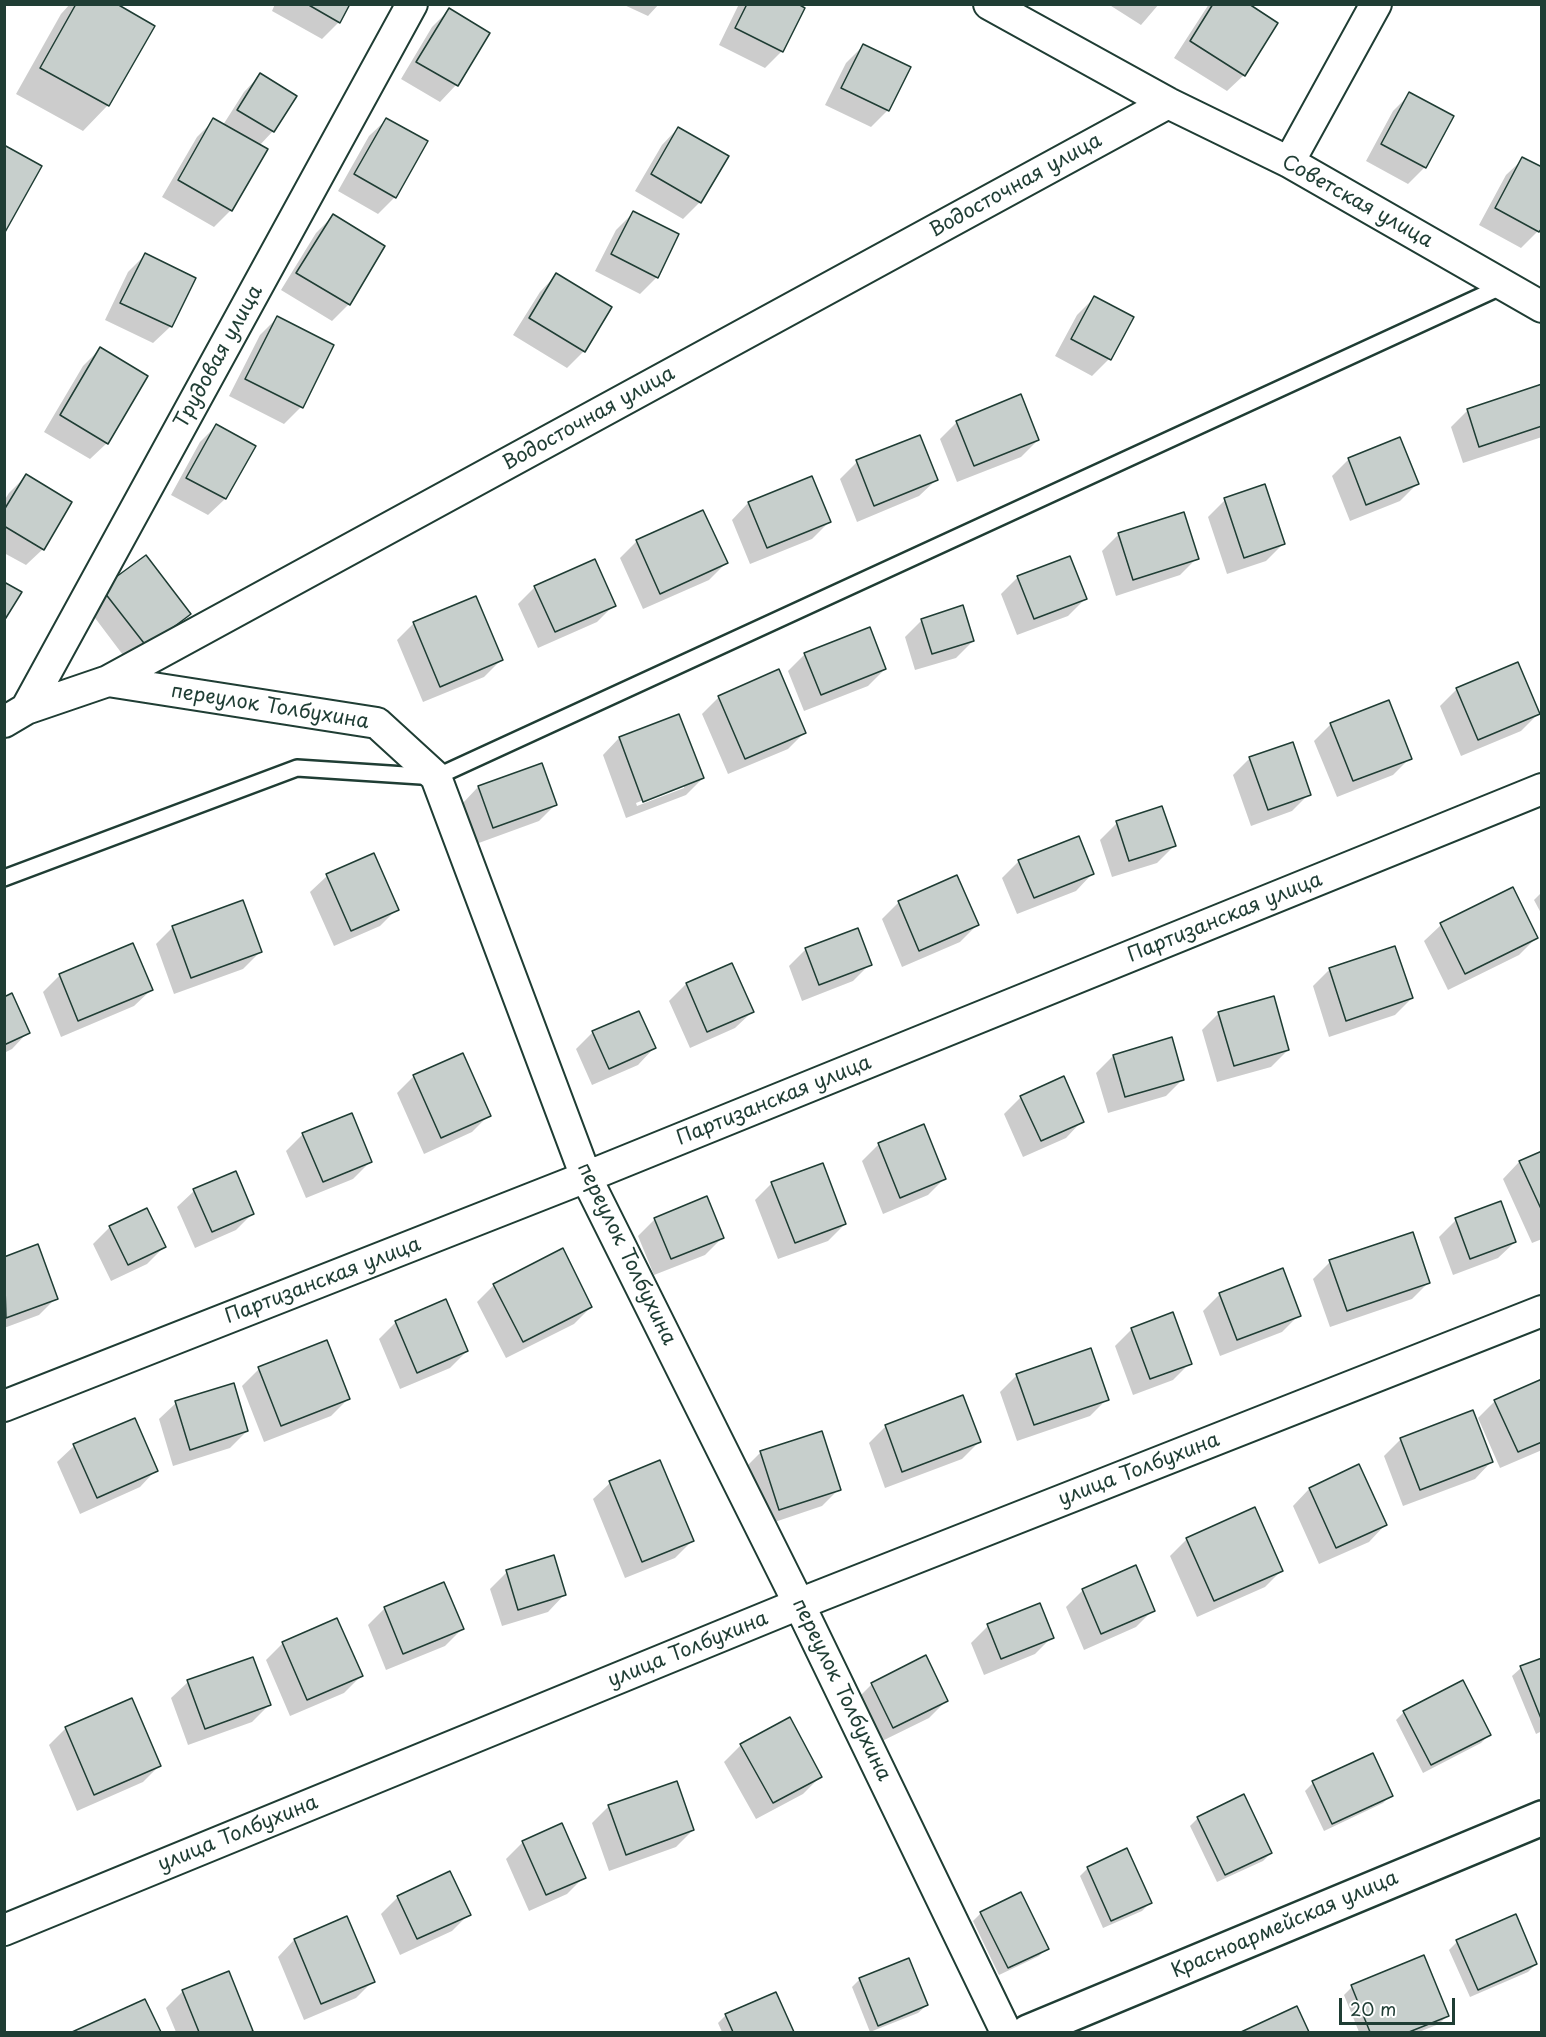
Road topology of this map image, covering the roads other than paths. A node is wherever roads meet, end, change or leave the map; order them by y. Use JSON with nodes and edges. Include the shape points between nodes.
{"nodes":[{"id":1,"x":412,"y":4,"type":"edge"},
{"id":2,"x":989,"y":4,"type":"edge"},
{"id":3,"x":1376,"y":4,"type":"edge"},
{"id":4,"x":1168,"y":103,"type":"junction"},
{"id":5,"x":1289,"y":162,"type":"junction"},
{"id":6,"x":1504,"y":285,"type":"junction"},
{"id":7,"x":1542,"y":307,"type":"edge"},
{"id":8,"x":108,"y":681,"type":"junction"},
{"id":9,"x":15,"y":716,"type":"edge"},
{"id":10,"x":436,"y":777,"type":"junction"},
{"id":11,"x":1542,"y":789,"type":"edge"},
{"id":12,"x":4,"y":878,"type":"edge"},
{"id":13,"x":586,"y":1177,"type":"junction"},
{"id":14,"x":1542,"y":1311,"type":"edge"},
{"id":15,"x":4,"y":1406,"type":"edge"},
{"id":16,"x":799,"y":1604,"type":"junction"},
{"id":17,"x":1542,"y":1818,"type":"edge"},
{"id":18,"x":4,"y":1930,"type":"edge"},
{"id":19,"x":1006,"y":2032,"type":"edge"},
{"id":20,"x":1029,"y":2032,"type":"edge"}],
"edges":[{"from":1,"to":9,"type":"street","name":"Трудовая улица"},
{"from":2,"to":4,"type":"street","name":"Советская улица"},
{"from":3,"to":5,"type":"street"},
{"from":4,"to":5,"type":"street","name":"Советская улица"},
{"from":4,"to":8,"type":"street","name":"Водосточная улица"},
{"from":5,"to":6,"type":"street","name":"Советская улица"},
{"from":6,"to":7,"type":"street","name":"Советская улица"},
{"from":6,"to":10,"type":"lane"},
{"from":8,"to":9,"type":"street","name":"Водосточная улица"},
{"from":8,"to":10,"type":"street","name":"переулок Толбухина","via":[[377,723]]},
{"from":10,"to":12,"type":"lane","via":[[297,768]]},
{"from":10,"to":13,"type":"street","name":"переулок Толбухина"},
{"from":11,"to":13,"type":"street","name":"Партизанская улица"},
{"from":13,"to":15,"type":"street","name":"Партизанская улица"},
{"from":13,"to":16,"type":"street","name":"переулок Толбухина"},
{"from":14,"to":16,"type":"street","name":"улица Толбухина"},
{"from":16,"to":18,"type":"street","name":"улица Толбухина"},
{"from":16,"to":19,"type":"street","name":"переулок Толбухина"},
{"from":17,"to":20,"type":"street","name":"Красноармейская улица"}]}
